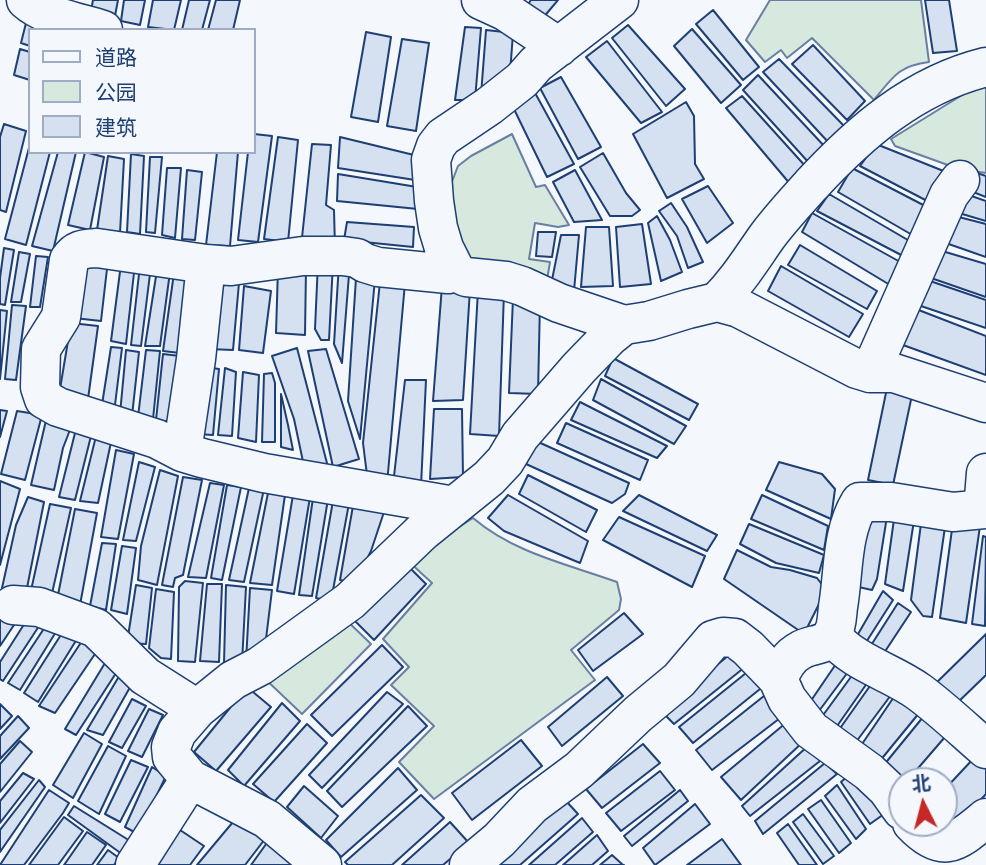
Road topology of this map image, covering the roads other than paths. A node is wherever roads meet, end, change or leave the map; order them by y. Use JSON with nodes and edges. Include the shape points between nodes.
{"nodes":[{"id":1,"x":26,"y":0,"type":"edge"},
{"id":2,"x":481,"y":0,"type":"edge"},
{"id":3,"x":619,"y":0,"type":"edge"},
{"id":4,"x":96,"y":28,"type":"edge"},
{"id":5,"x":559,"y":47,"type":"junction"},
{"id":6,"x":986,"y":67,"type":"edge"},
{"id":7,"x":960,"y":180,"type":"dead end"},
{"id":8,"x":206,"y":264,"type":"junction"},
{"id":9,"x":456,"y":272,"type":"junction"},
{"id":10,"x":717,"y":302,"type":"junction"},
{"id":11,"x":624,"y":326,"type":"junction"},
{"id":12,"x":870,"y":373,"type":"junction"},
{"id":13,"x":986,"y":403,"type":"edge"},
{"id":14,"x":182,"y":452,"type":"junction"},
{"id":15,"x":986,"y":473,"type":"edge"},
{"id":16,"x":454,"y":506,"type":"junction"},
{"id":17,"x":986,"y":509,"type":"edge"},
{"id":18,"x":13,"y":605,"type":"dead end"},
{"id":19,"x":832,"y":636,"type":"junction"},
{"id":20,"x":778,"y":679,"type":"junction"},
{"id":21,"x":197,"y":709,"type":"junction"},
{"id":22,"x":986,"y":749,"type":"edge"},
{"id":23,"x":190,"y":779,"type":"junction"},
{"id":24,"x":888,"y":790,"type":"edge"},
{"id":25,"x":986,"y":818,"type":"edge"},
{"id":26,"x":929,"y":837,"type":"edge"},
{"id":27,"x":135,"y":865,"type":"edge"},
{"id":28,"x":322,"y":865,"type":"edge"},
{"id":29,"x":469,"y":865,"type":"edge"}],
"edges":[{"from":1,"to":4,"type":"street"},
{"from":2,"to":5,"type":"street"},
{"from":3,"to":5,"type":"street"},
{"from":5,"to":9,"type":"street","via":[[436,146],[431,160],[434,201],[444,248]]},
{"from":6,"to":10,"type":"street","via":[[929,88],[878,120],[793,205]]},
{"from":7,"to":12,"type":"street","via":[[949,195]]},
{"from":8,"to":9,"type":"street","via":[[356,257],[378,267]]},
{"from":8,"to":14,"type":"street"},
{"from":8,"to":14,"type":"street","via":[[97,248],[74,253],[69,260],[61,317],[41,349],[44,399]]},
{"from":9,"to":11,"type":"street","via":[[522,286]]},
{"from":10,"to":11,"type":"street"},
{"from":10,"to":12,"type":"street","via":[[739,308]]},
{"from":11,"to":16,"type":"street","via":[[579,368],[489,478]]},
{"from":12,"to":13,"type":"street","via":[[894,373]]},
{"from":14,"to":16,"type":"street","via":[[264,473]]},
{"from":15,"to":17,"type":"street"},
{"from":16,"to":21,"type":"street","via":[[350,601]]},
{"from":17,"to":19,"type":"street","via":[[953,512],[860,502],[850,523]]},
{"from":18,"to":21,"type":"street","via":[[39,607],[96,628],[145,676]]},
{"from":19,"to":20,"type":"street","via":[[824,644],[793,655]]},
{"from":19,"to":22,"type":"street","via":[[853,658],[920,693]]},
{"from":20,"to":24,"type":"street","via":[[811,730]]},
{"from":20,"to":29,"type":"street","via":[[735,638],[713,640],[679,680]]},
{"from":21,"to":23,"type":"street","via":[[177,732],[171,747],[172,757]]},
{"from":23,"to":27,"type":"street"},
{"from":23,"to":28,"type":"street","via":[[267,819]]},
{"from":25,"to":26,"type":"street","via":[[955,842]]}]}
